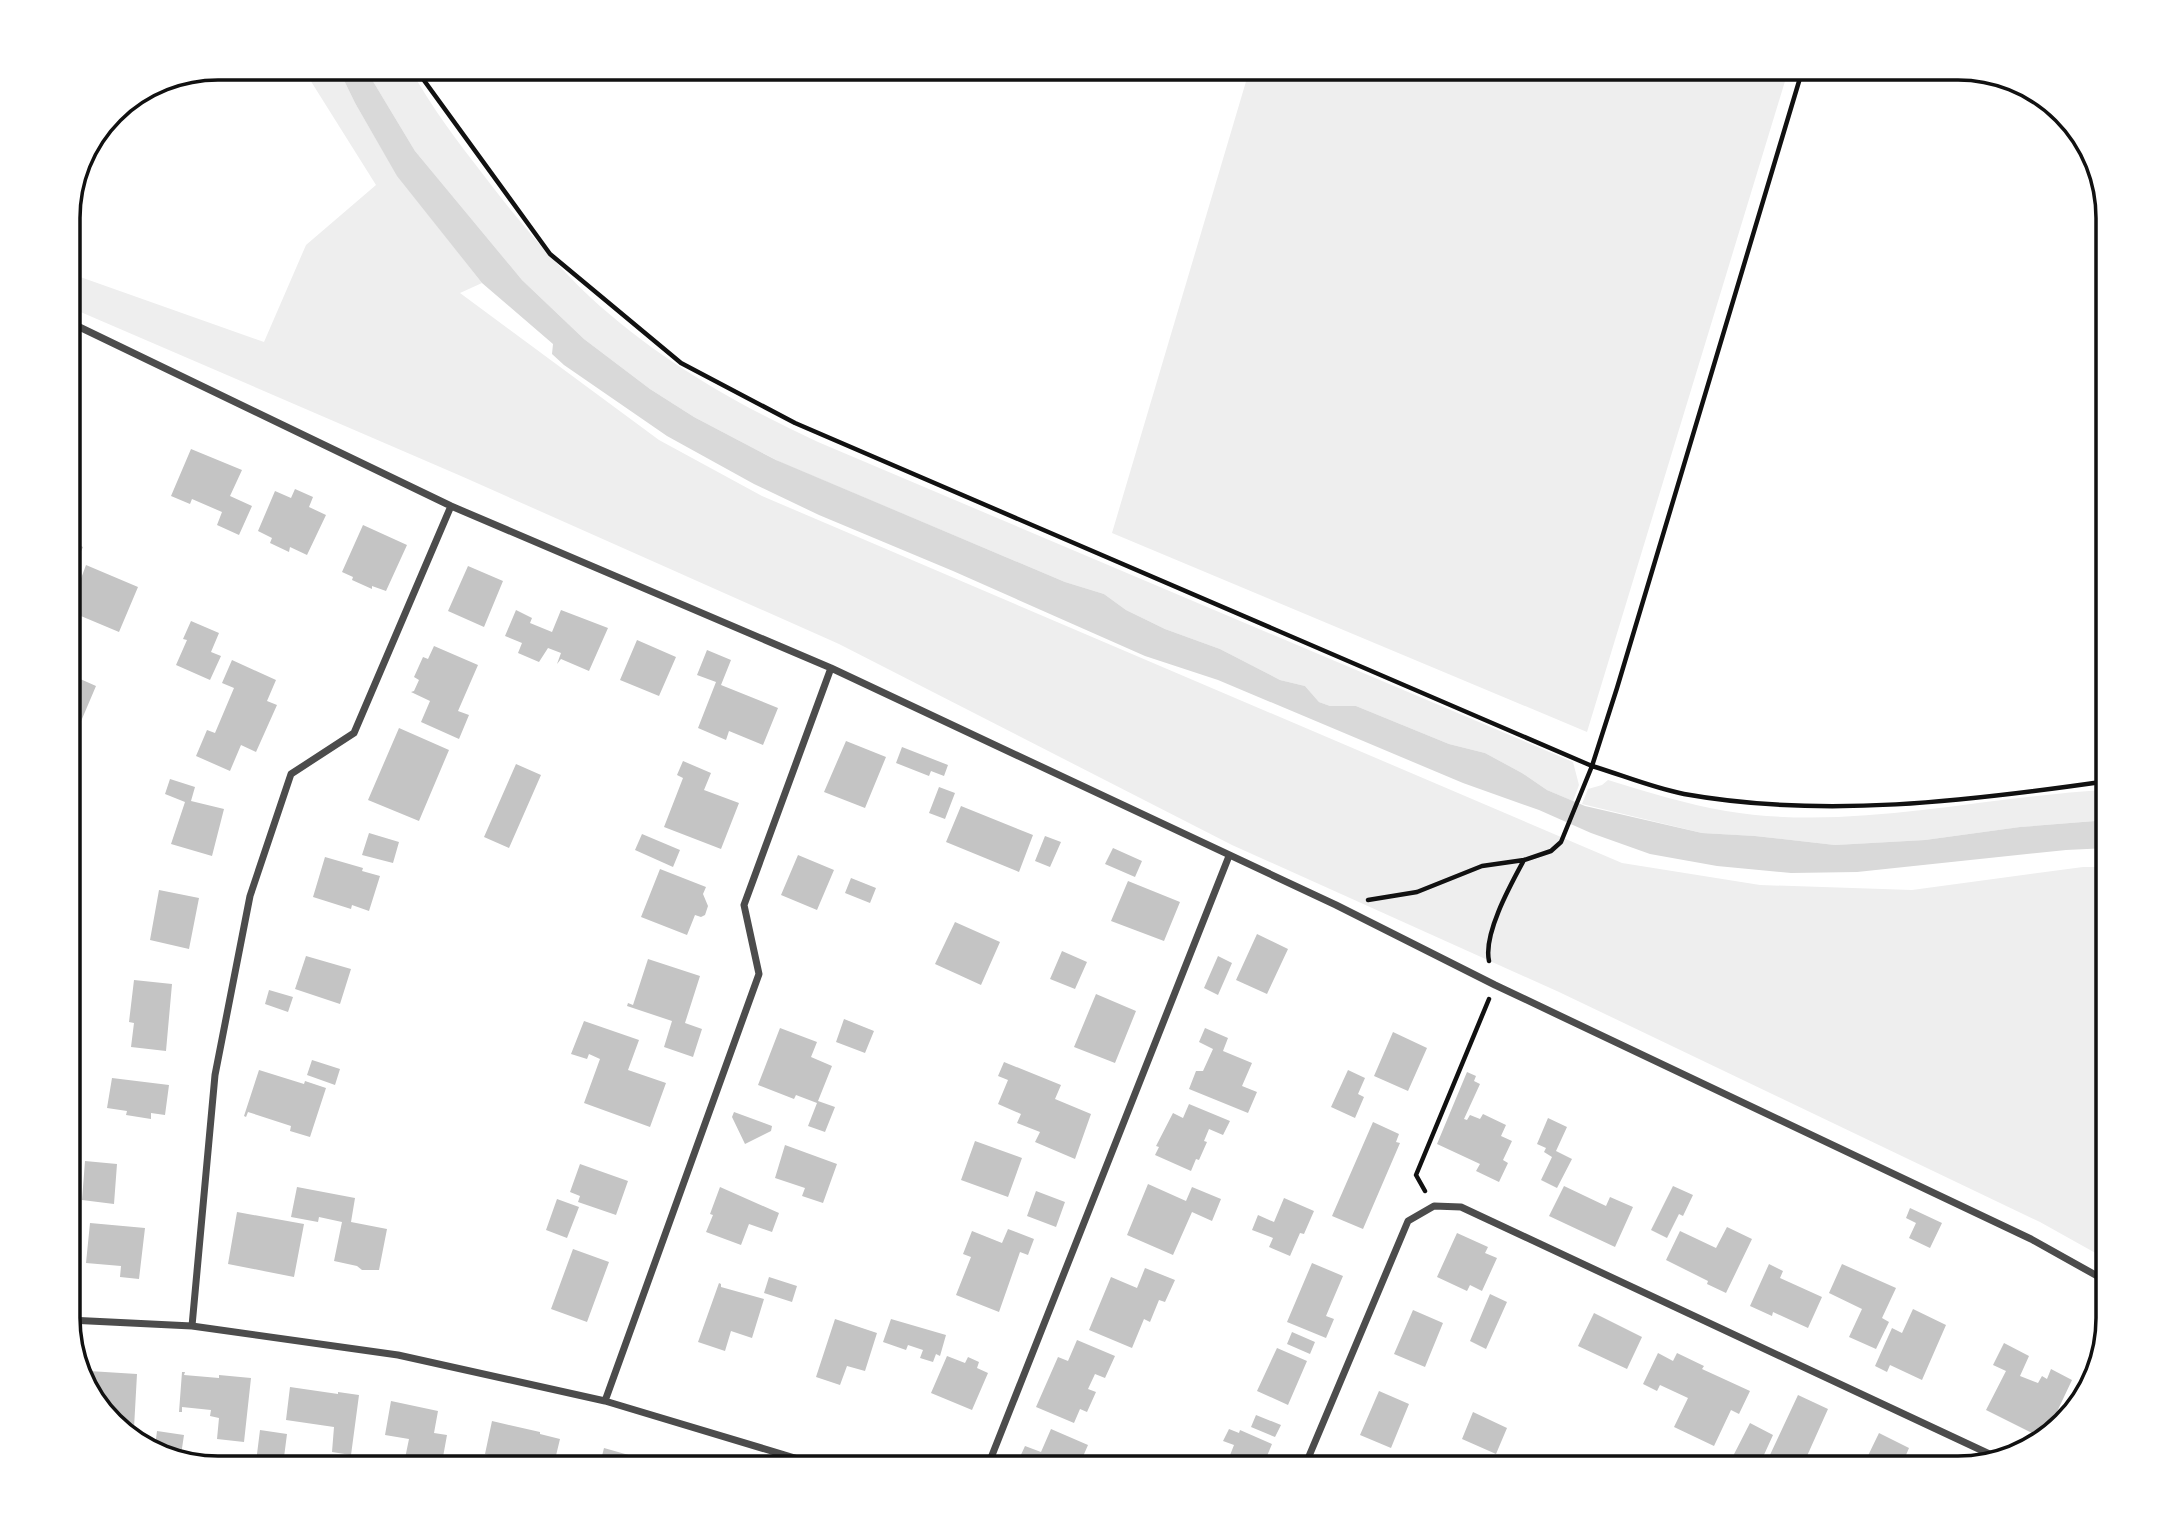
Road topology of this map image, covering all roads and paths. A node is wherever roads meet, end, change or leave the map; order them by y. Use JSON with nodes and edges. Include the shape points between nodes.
{"nodes":[{"id":1,"x":1799,"y":80,"type":"edge"},
{"id":2,"x":424,"y":81,"type":"edge"},
{"id":3,"x":81,"y":328,"type":"edge"},
{"id":4,"x":451,"y":506,"type":"junction"},
{"id":5,"x":831,"y":668,"type":"junction"},
{"id":6,"x":1592,"y":766,"type":"junction"},
{"id":7,"x":2096,"y":783,"type":"edge"},
{"id":8,"x":1229,"y":856,"type":"junction"},
{"id":9,"x":1524,"y":860,"type":"junction"},
{"id":10,"x":1336,"y":905,"type":"junction"},
{"id":11,"x":1495,"y":985,"type":"junction"},
{"id":12,"x":1434,"y":1206,"type":"junction"},
{"id":13,"x":2096,"y":1275,"type":"edge"},
{"id":14,"x":81,"y":1321,"type":"edge"},
{"id":15,"x":192,"y":1326,"type":"junction"},
{"id":16,"x":605,"y":1401,"type":"junction"},
{"id":17,"x":1986,"y":1453,"type":"edge"},
{"id":18,"x":788,"y":1456,"type":"edge"},
{"id":19,"x":992,"y":1456,"type":"edge"},
{"id":20,"x":1309,"y":1456,"type":"edge"}],
"edges":[{"from":1,"to":6,"type":"path"},
{"from":2,"to":6,"type":"path","via":[[550,254],[681,363],[795,423]]},
{"from":3,"to":4,"type":"street"},
{"from":4,"to":5,"type":"street"},
{"from":4,"to":15,"type":"street","via":[[354,733],[291,774],[250,896],[215,1075]]},
{"from":5,"to":8,"type":"street"},
{"from":5,"to":16,"type":"street","via":[[744,905],[759,974]]},
{"from":6,"to":7,"type":"path","via":[[1682,794],[1778,806],[1859,807]]},
{"from":6,"to":9,"type":"path","via":[[1561,842]]},
{"from":8,"to":10,"type":"street"},
{"from":8,"to":19,"type":"street"},
{"from":9,"to":10,"type":"path","via":[[1482,866],[1417,892]]},
{"from":9,"to":11,"type":"path","via":[[1505,894],[1487,950]]},
{"from":10,"to":11,"type":"street"},
{"from":11,"to":12,"type":"path","via":[[1416,1175]]},
{"from":11,"to":13,"type":"street","via":[[2031,1239]]},
{"from":12,"to":17,"type":"street","via":[[1461,1207]]},
{"from":12,"to":20,"type":"street","via":[[1408,1222]]},
{"from":14,"to":15,"type":"street"},
{"from":15,"to":16,"type":"street","via":[[398,1355]]},
{"from":16,"to":18,"type":"street"}]}
